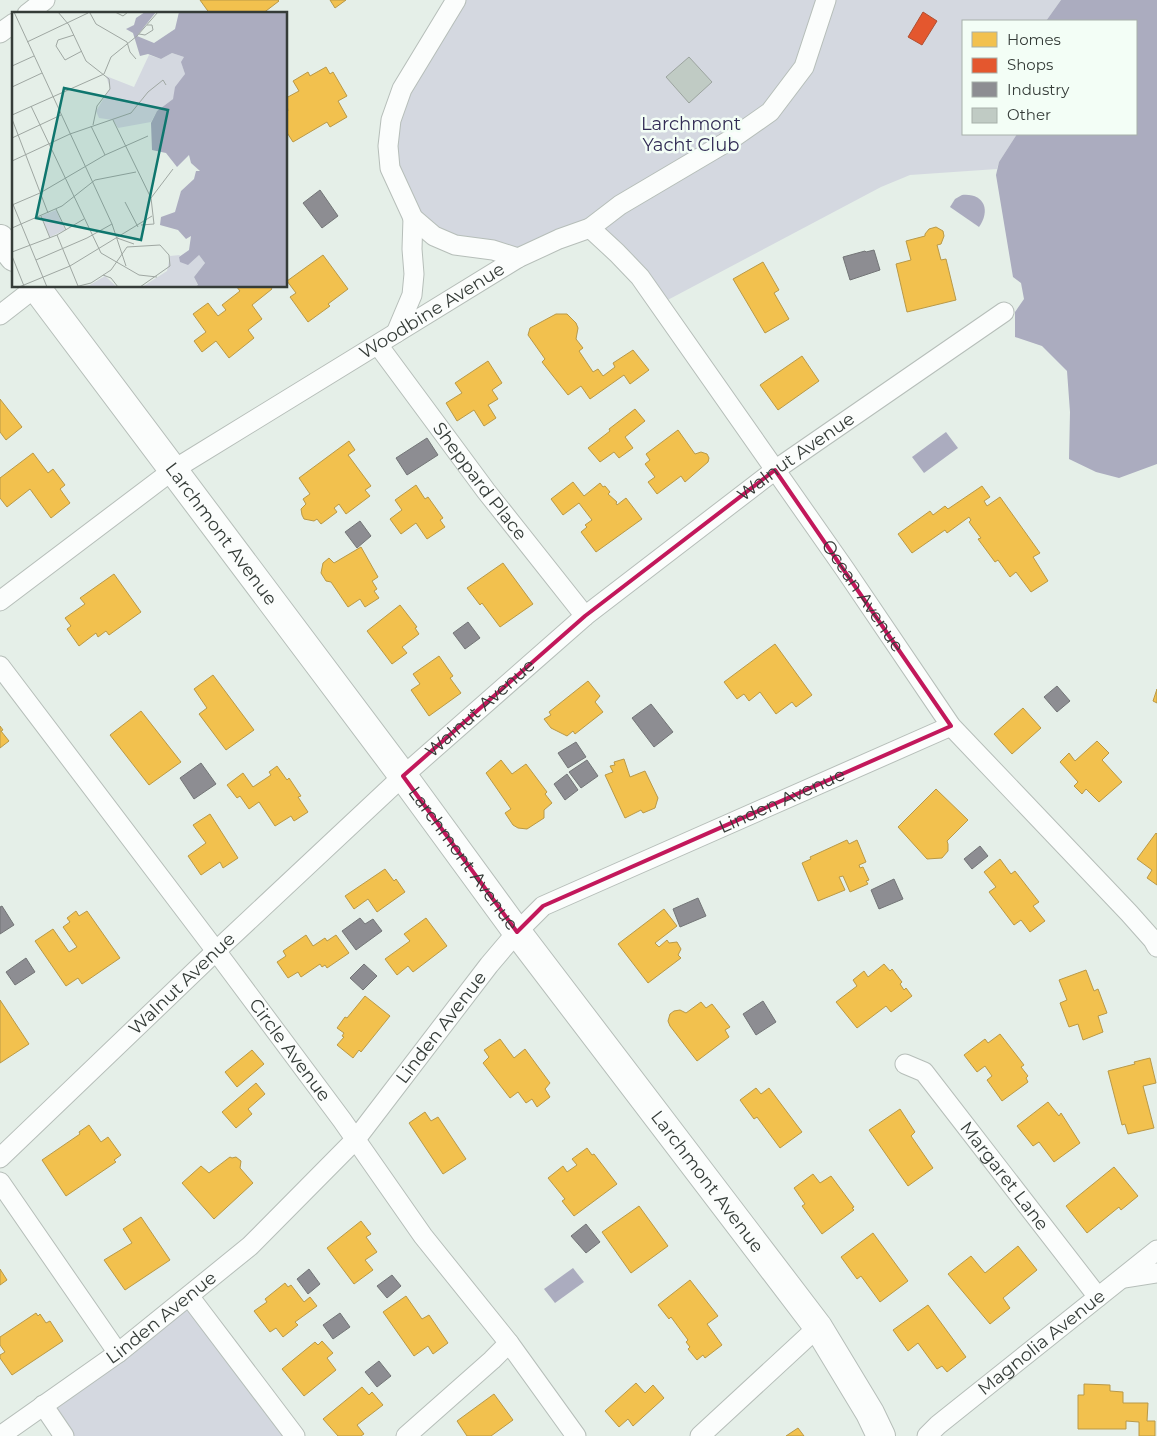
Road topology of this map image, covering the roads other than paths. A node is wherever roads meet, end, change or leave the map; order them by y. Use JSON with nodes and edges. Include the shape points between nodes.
{"nodes":[{"id":1,"x":45,"y":0,"type":"edge"},
{"id":2,"x":456,"y":0,"type":"edge"},
{"id":3,"x":826,"y":0,"type":"edge"},
{"id":4,"x":29,"y":12,"type":"edge"},
{"id":5,"x":12,"y":24,"type":"edge"},
{"id":6,"x":0,"y":33,"type":"edge"},
{"id":7,"x":413,"y":218,"type":"junction"},
{"id":8,"x":590,"y":228,"type":"junction"},
{"id":9,"x":0,"y":239,"type":"edge"},
{"id":10,"x":12,"y":255,"type":"edge"},
{"id":11,"x":518,"y":258,"type":"junction"},
{"id":12,"x":35,"y":288,"type":"edge"},
{"id":13,"x":37,"y":288,"type":"edge"},
{"id":14,"x":1004,"y":312,"type":"dead end"},
{"id":15,"x":0,"y":315,"type":"edge"},
{"id":16,"x":396,"y":333,"type":"junction"},
{"id":17,"x":378,"y":345,"type":"junction"},
{"id":18,"x":173,"y":470,"type":"junction"},
{"id":19,"x":775,"y":470,"type":"junction"},
{"id":20,"x":0,"y":601,"type":"edge"},
{"id":21,"x":585,"y":616,"type":"junction"},
{"id":22,"x":0,"y":666,"type":"edge"},
{"id":23,"x":951,"y":726,"type":"junction"},
{"id":24,"x":403,"y":776,"type":"junction"},
{"id":25,"x":517,"y":932,"type":"junction"},
{"id":26,"x":1157,"y":947,"type":"edge"},
{"id":27,"x":216,"y":950,"type":"junction"},
{"id":28,"x":906,"y":1064,"type":"dead end"},
{"id":29,"x":356,"y":1139,"type":"junction"},
{"id":30,"x":0,"y":1158,"type":"edge"},
{"id":31,"x":0,"y":1182,"type":"edge"},
{"id":32,"x":1157,"y":1250,"type":"edge"},
{"id":33,"x":1157,"y":1273,"type":"edge"},
{"id":34,"x":1122,"y":1278,"type":"junction"},
{"id":35,"x":188,"y":1296,"type":"junction"},
{"id":36,"x":1098,"y":1297,"type":"junction"},
{"id":37,"x":818,"y":1327,"type":"junction"},
{"id":38,"x":509,"y":1343,"type":"junction"},
{"id":39,"x":118,"y":1353,"type":"junction"},
{"id":40,"x":43,"y":1405,"type":"junction"},
{"id":41,"x":0,"y":1436,"type":"edge"},
{"id":42,"x":64,"y":1436,"type":"edge"},
{"id":43,"x":295,"y":1436,"type":"edge"},
{"id":44,"x":406,"y":1436,"type":"edge"},
{"id":45,"x":576,"y":1436,"type":"edge"},
{"id":46,"x":700,"y":1436,"type":"edge"},
{"id":47,"x":881,"y":1436,"type":"edge"},
{"id":48,"x":927,"y":1436,"type":"edge"}],
"edges":[{"from":1,"to":4,"type":"street"},
{"from":2,"to":7,"type":"street","via":[[402,88],[391,120],[390,168]]},
{"from":3,"to":8,"type":"street","name":"Woodbine Avenue","via":[[804,68],[770,112],[730,140],[620,204]]},
{"from":5,"to":6,"type":"street"},
{"from":7,"to":11,"type":"street","via":[[434,236],[455,244]]},
{"from":7,"to":16,"type":"street","via":[[412,295]]},
{"from":8,"to":11,"type":"street","name":"Woodbine Avenue"},
{"from":8,"to":19,"type":"street","name":"Ocean Avenue","via":[[640,277]]},
{"from":9,"to":10,"type":"street"},
{"from":11,"to":16,"type":"street","name":"Woodbine Avenue"},
{"from":12,"to":15,"type":"street"},
{"from":13,"to":18,"type":"street","name":"Larchmont Avenue"},
{"from":14,"to":19,"type":"street","name":"Walnut Avenue"},
{"from":16,"to":17,"type":"street","name":"Woodbine Avenue"},
{"from":17,"to":18,"type":"street","name":"Woodbine Avenue"},
{"from":17,"to":21,"type":"street","name":"Sheppard Place","via":[[486,491]]},
{"from":18,"to":20,"type":"street","name":"Woodbine Avenue"},
{"from":18,"to":24,"type":"street","name":"Larchmont Avenue"},
{"from":19,"to":21,"type":"street","name":"Walnut Avenue"},
{"from":19,"to":23,"type":"street","name":"Ocean Avenue"},
{"from":21,"to":24,"type":"street","name":"Walnut Avenue"},
{"from":22,"to":27,"type":"street","name":"Circle Avenue"},
{"from":23,"to":25,"type":"street","name":"Linden Avenue","via":[[543,906]]},
{"from":23,"to":26,"type":"street","name":"Ocean Avenue"},
{"from":24,"to":25,"type":"street","name":"Larchmont Avenue"},
{"from":24,"to":27,"type":"street","name":"Walnut Avenue"},
{"from":25,"to":29,"type":"street","name":"Linden Avenue"},
{"from":25,"to":37,"type":"street","name":"Larchmont Avenue"},
{"from":27,"to":29,"type":"street","name":"Circle Avenue"},
{"from":27,"to":30,"type":"street","name":"Walnut Avenue"},
{"from":28,"to":36,"type":"street","name":"Margaret Lane","via":[[924,1072]]},
{"from":29,"to":35,"type":"street","name":"Linden Avenue","via":[[250,1246]]},
{"from":29,"to":38,"type":"street","name":"Circle Avenue","via":[[423,1236]]},
{"from":31,"to":39,"type":"street"},
{"from":32,"to":34,"type":"street","name":"Magnolia Avenue"},
{"from":33,"to":34,"type":"street"},
{"from":34,"to":36,"type":"street","name":"Magnolia Avenue"},
{"from":35,"to":39,"type":"street","name":"Linden Avenue"},
{"from":35,"to":43,"type":"street"},
{"from":36,"to":48,"type":"street","name":"Magnolia Avenue"},
{"from":37,"to":46,"type":"street"},
{"from":37,"to":47,"type":"street","name":"Larchmont Avenue"},
{"from":38,"to":44,"type":"street"},
{"from":38,"to":45,"type":"street","name":"Circle Avenue"},
{"from":39,"to":40,"type":"street","name":"Linden Avenue"},
{"from":40,"to":41,"type":"street","name":"Linden Avenue"},
{"from":40,"to":42,"type":"street"}]}
